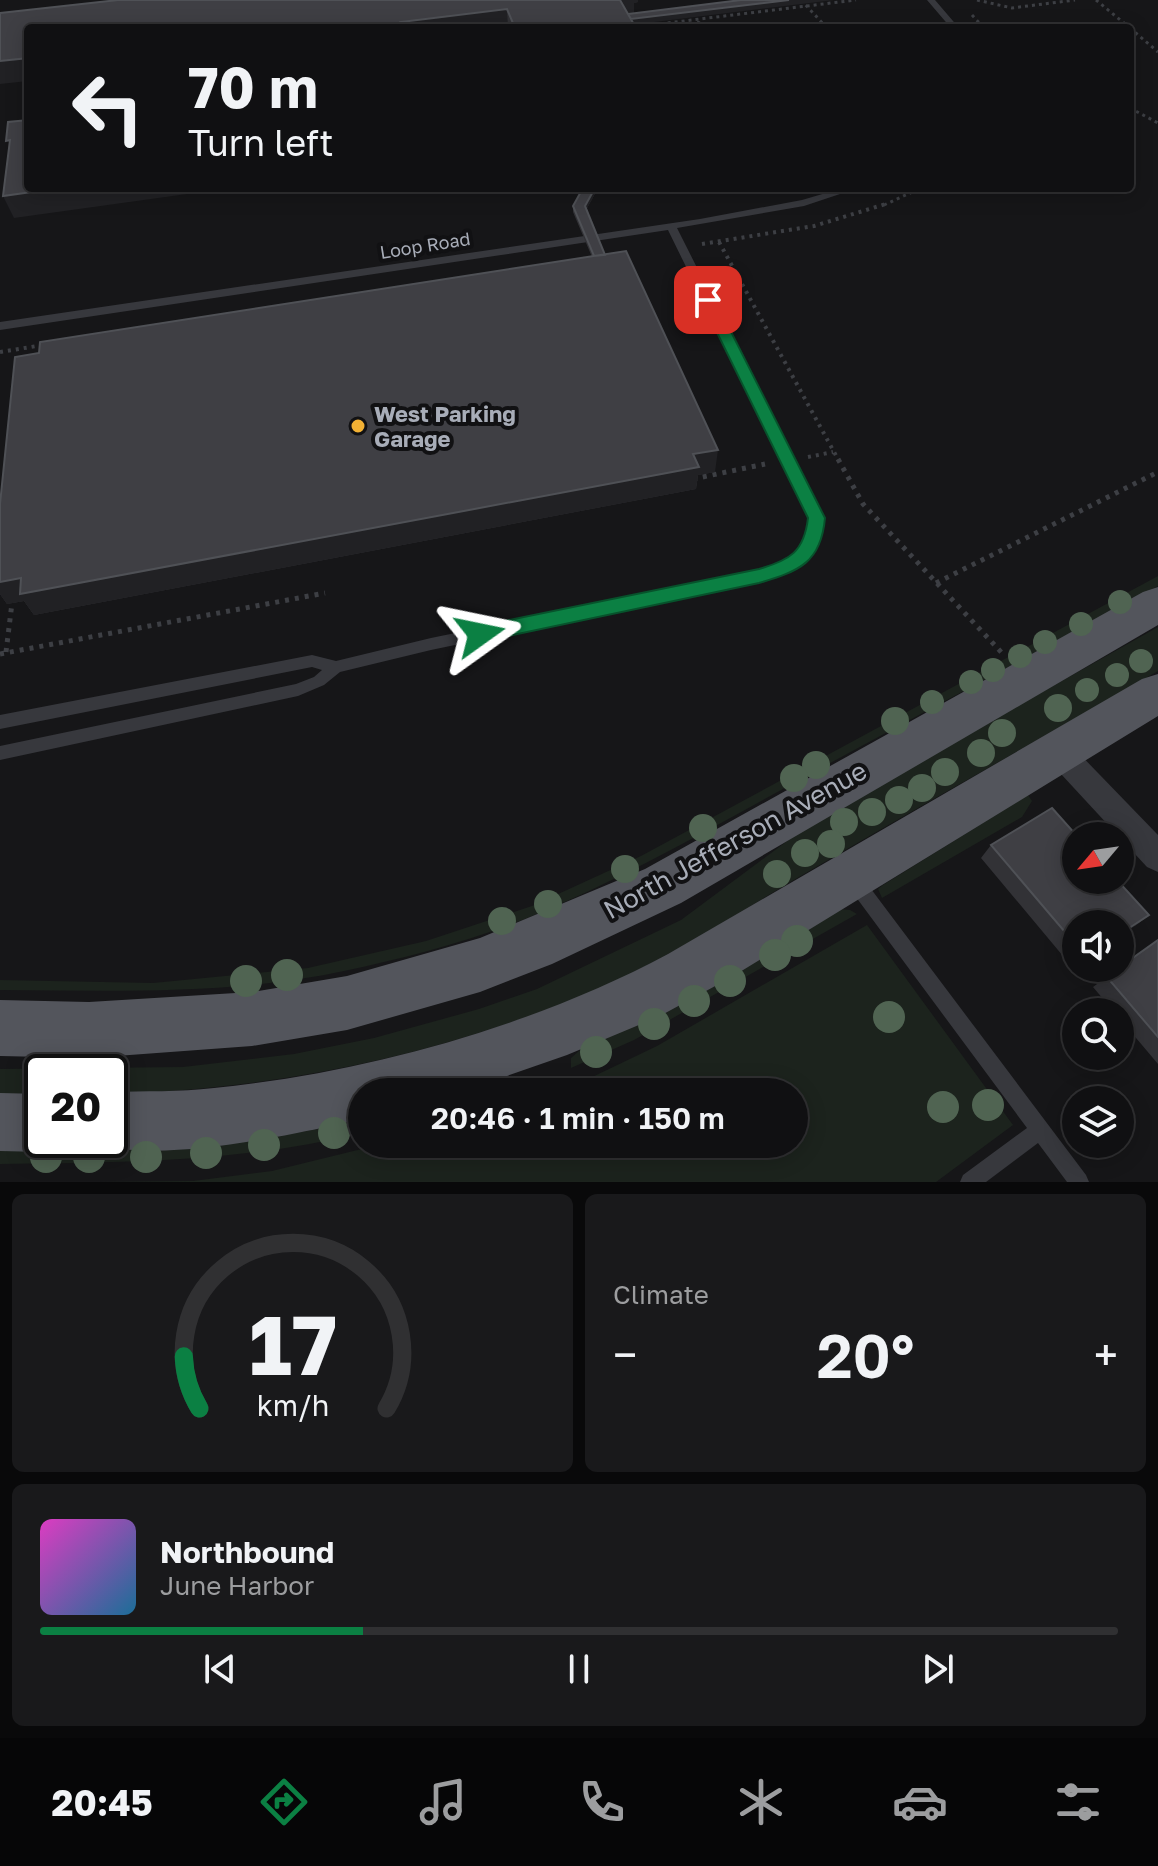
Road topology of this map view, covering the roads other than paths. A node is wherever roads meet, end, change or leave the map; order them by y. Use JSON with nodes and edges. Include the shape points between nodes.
{"nodes":[{"id":1,"x":931,"y":0,"type":"edge"},
{"id":2,"x":952,"y":24,"type":"edge"},
{"id":3,"x":840,"y":192,"type":"edge"},
{"id":4,"x":671,"y":226,"type":"junction"},
{"id":5,"x":0,"y":326,"type":"edge"},
{"id":6,"x":1158,"y":604,"type":"edge"},
{"id":7,"x":336,"y":667,"type":"junction"},
{"id":8,"x":1158,"y":693,"type":"edge"},
{"id":9,"x":0,"y":722,"type":"edge"},
{"id":10,"x":1059,"y":752,"type":"junction"},
{"id":11,"x":0,"y":753,"type":"edge"},
{"id":12,"x":1158,"y":857,"type":"edge"},
{"id":13,"x":851,"y":876,"type":"junction"},
{"id":14,"x":0,"y":1028,"type":"edge"},
{"id":15,"x":128,"y":1120,"type":"edge"},
{"id":16,"x":0,"y":1122,"type":"edge"},
{"id":17,"x":24,"y":1123,"type":"edge"},
{"id":18,"x":1040,"y":1130,"type":"junction"},
{"id":19,"x":970,"y":1182,"type":"edge"},
{"id":20,"x":1079,"y":1182,"type":"edge"}],
"edges":[{"from":1,"to":2,"type":"lane"},
{"from":3,"to":4,"type":"lane","name":"Loop Road"},
{"from":4,"to":5,"type":"lane","name":"Loop Road"},
{"from":4,"to":7,"type":"lane","via":[[816,518],[814,541],[785,568],[759,576]]},
{"from":6,"to":14,"type":"main road","name":"North Jefferson Avenue","via":[[663,886],[480,965],[347,1003],[252,1019],[89,1030]]},
{"from":7,"to":9,"type":"lane","via":[[312,661]]},
{"from":7,"to":11,"type":"lane","via":[[298,690]]},
{"from":8,"to":10,"type":"main road"},
{"from":10,"to":12,"type":"street"},
{"from":10,"to":13,"type":"main road"},
{"from":13,"to":15,"type":"main road","via":[[685,973],[550,1034],[318,1100],[223,1116]]},
{"from":13,"to":18,"type":"lane"},
{"from":16,"to":17,"type":"main road"},
{"from":18,"to":19,"type":"lane"},
{"from":18,"to":20,"type":"lane"}]}
